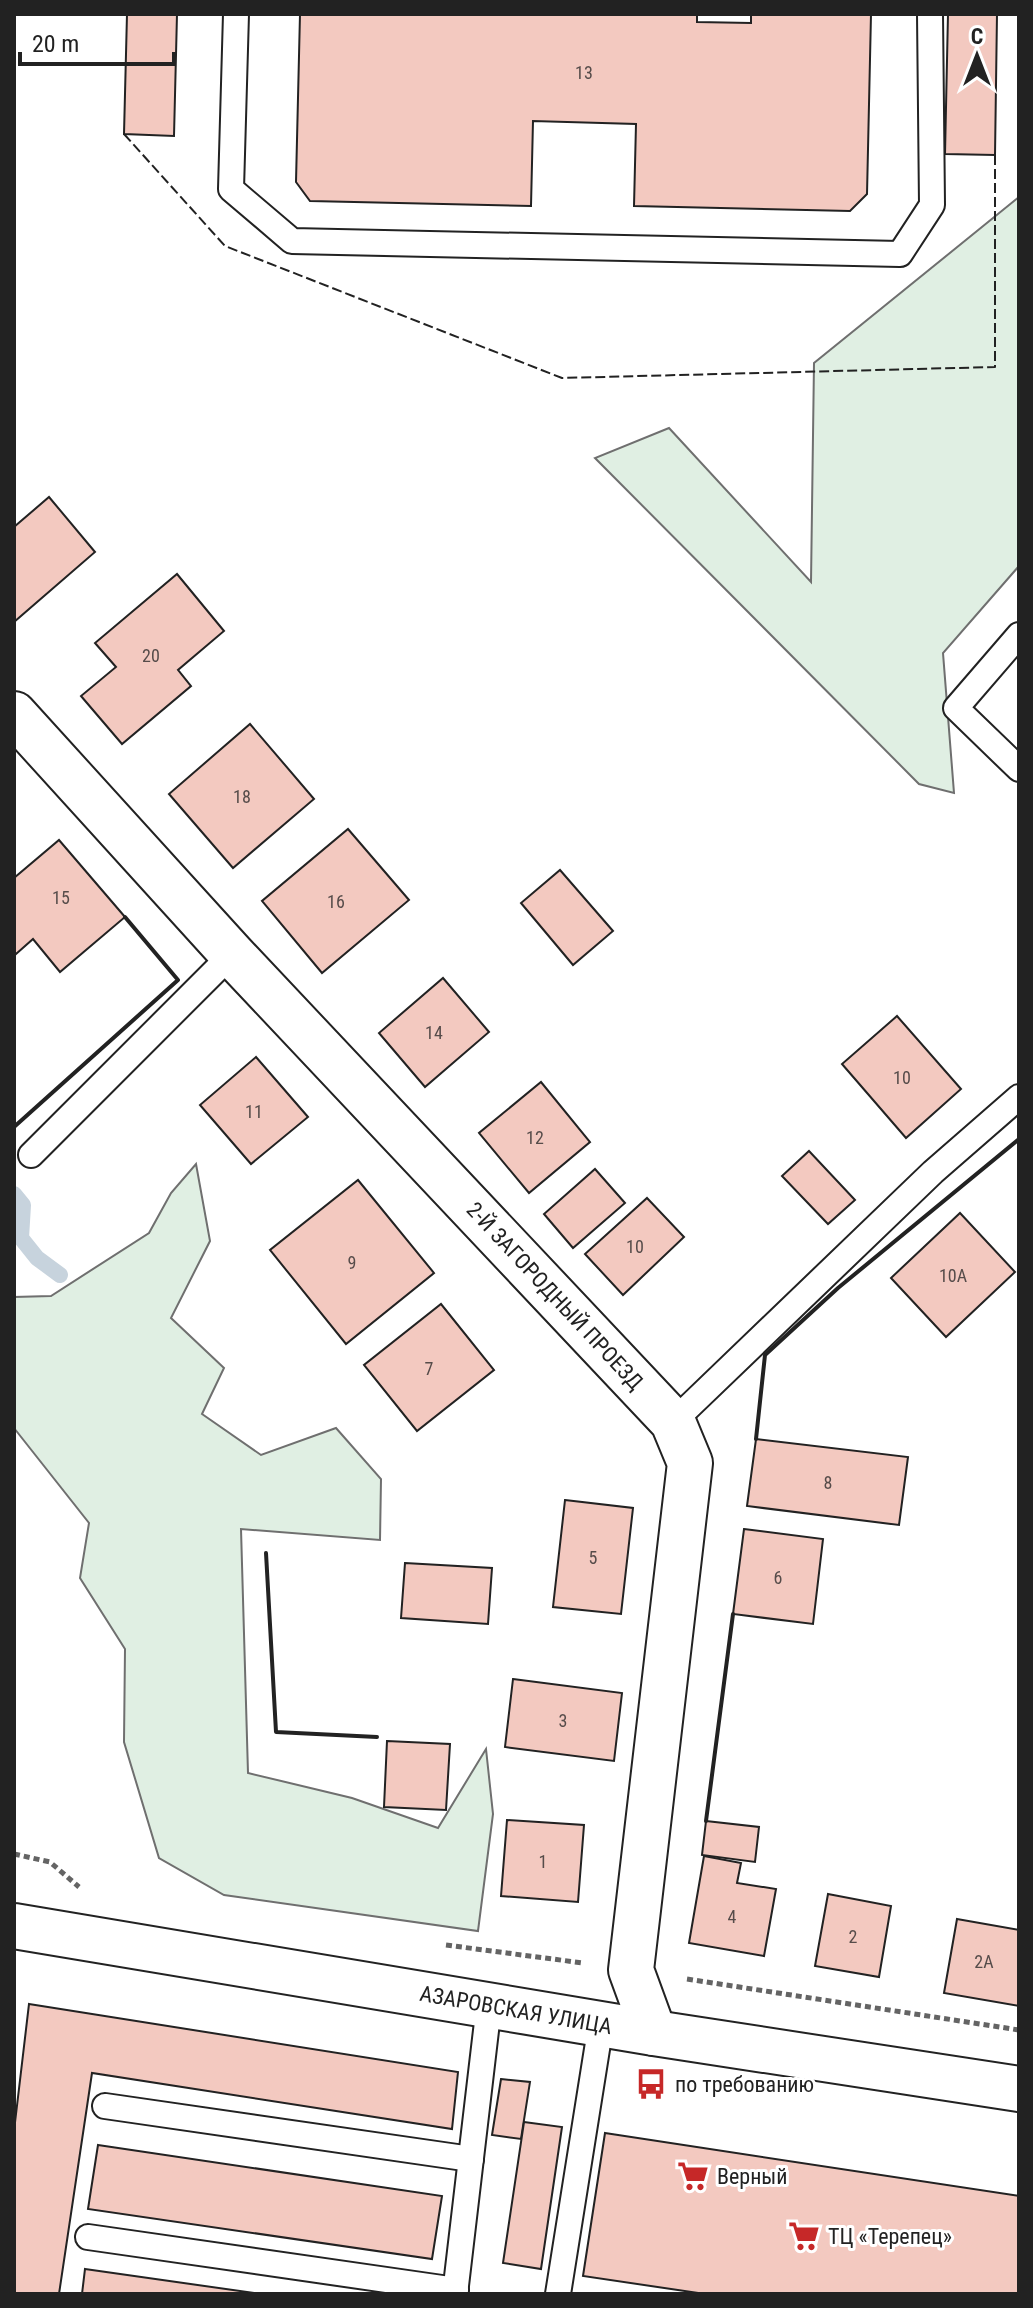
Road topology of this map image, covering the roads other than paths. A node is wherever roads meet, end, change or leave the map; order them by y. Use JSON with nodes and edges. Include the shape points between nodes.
{"nodes":[{"id":1,"x":236,"y":14,"type":"edge"},
{"id":2,"x":930,"y":14,"type":"edge"},
{"id":3,"x":1019,"y":635,"type":"edge"},
{"id":4,"x":14,"y":714,"type":"edge"},
{"id":5,"x":1019,"y":769,"type":"edge"},
{"id":6,"x":232,"y":954,"type":"junction"},
{"id":7,"x":1019,"y":1097,"type":"edge"},
{"id":8,"x":31,"y":1155,"type":"dead end"},
{"id":9,"x":673,"y":1422,"type":"junction"},
{"id":10,"x":14,"y":1926,"type":"edge"},
{"id":11,"x":489,"y":2005,"type":"junction"},
{"id":12,"x":601,"y":2024,"type":"junction"},
{"id":13,"x":654,"y":2033,"type":"junction"},
{"id":14,"x":1019,"y":2089,"type":"edge"},
{"id":15,"x":105,"y":2106,"type":"dead end"},
{"id":16,"x":471,"y":2159,"type":"junction"},
{"id":17,"x":88,"y":2237,"type":"dead end"},
{"id":18,"x":456,"y":2292,"type":"edge"},
{"id":19,"x":558,"y":2294,"type":"edge"}],
"edges":[{"from":1,"to":2,"type":"lane","via":[[231,189],[292,241],[900,254],[932,205]]},
{"from":3,"to":5,"type":"lane","via":[[956,708]]},
{"from":4,"to":6,"type":"street","name":"2-Й ЗАГОРОДНЫЙ ПРОЕЗД"},
{"from":6,"to":8,"type":"lane"},
{"from":6,"to":9,"type":"street","name":"2-Й ЗАГОРОДНЫЙ ПРОЕЗД"},
{"from":7,"to":9,"type":"lane","via":[[933,1172]]},
{"from":9,"to":13,"type":"street","name":"2-Й ЗАГОРОДНЫЙ ПРОЕЗД","via":[[690,1463],[631,1970]]},
{"from":10,"to":11,"type":"street","name":"АЗАРОВСКАЯ УЛИЦА"},
{"from":11,"to":12,"type":"street","name":"АЗАРОВСКАЯ УЛИЦА"},
{"from":11,"to":16,"type":"lane"},
{"from":12,"to":13,"type":"street","name":"АЗАРОВСКАЯ УЛИЦА"},
{"from":12,"to":19,"type":"lane"},
{"from":13,"to":14,"type":"street","name":"АЗАРОВСКАЯ УЛИЦА"},
{"from":15,"to":16,"type":"lane"},
{"from":16,"to":18,"type":"lane"},
{"from":17,"to":18,"type":"lane"}]}
